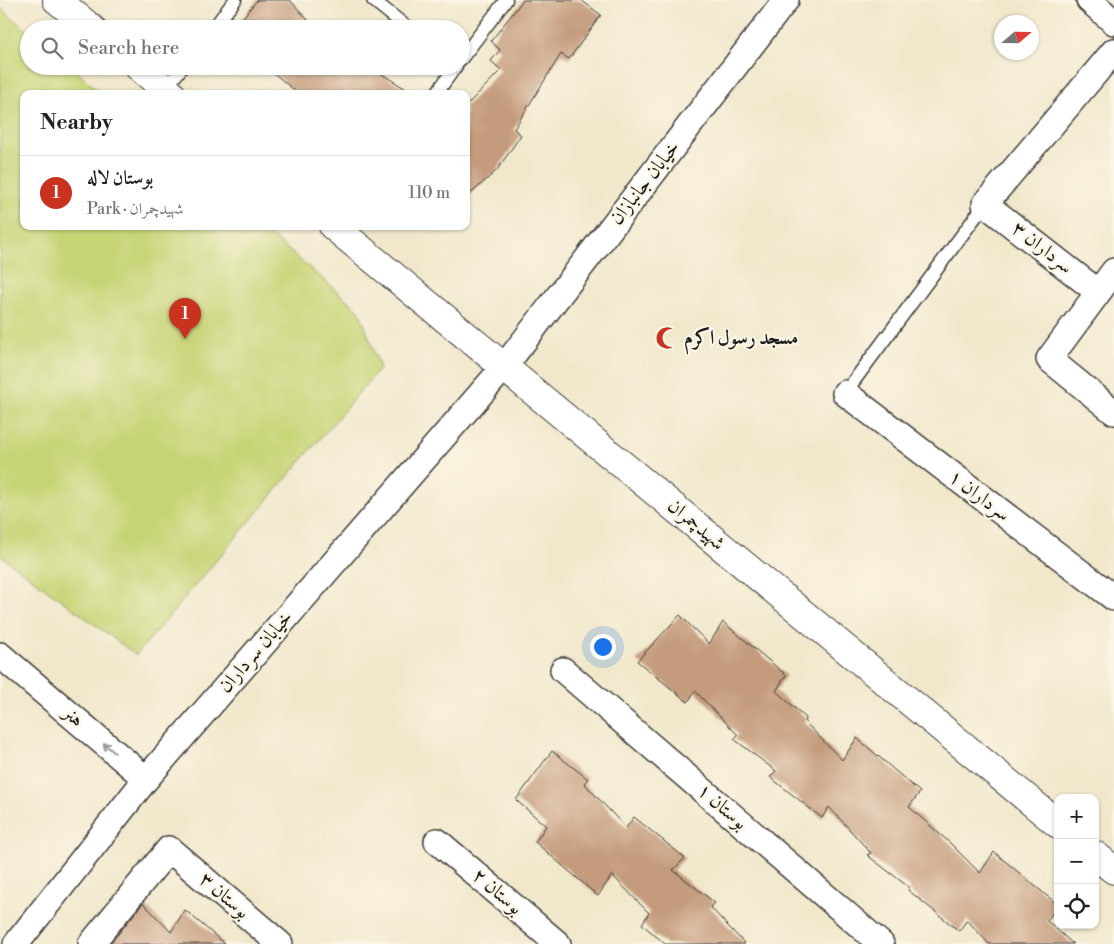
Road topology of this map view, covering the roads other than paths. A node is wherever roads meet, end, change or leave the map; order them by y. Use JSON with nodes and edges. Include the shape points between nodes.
{"nodes":[{"id":1,"x":57,"y":0,"type":"edge"},
{"id":2,"x":235,"y":0,"type":"edge"},
{"id":3,"x":373,"y":0,"type":"edge"},
{"id":4,"x":506,"y":0,"type":"edge"},
{"id":5,"x":786,"y":0,"type":"edge"},
{"id":6,"x":1089,"y":0,"type":"edge"},
{"id":7,"x":81,"y":20,"type":"edge"},
{"id":8,"x":220,"y":20,"type":"edge"},
{"id":9,"x":398,"y":20,"type":"edge"},
{"id":10,"x":1114,"y":22,"type":"edge"},
{"id":11,"x":470,"y":47,"type":"edge"},
{"id":12,"x":1114,"y":51,"type":"edge"},
{"id":13,"x":149,"y":75,"type":"edge"},
{"id":14,"x":178,"y":75,"type":"edge"},
{"id":15,"x":449,"y":75,"type":"edge"},
{"id":16,"x":167,"y":90,"type":"edge"},
{"id":17,"x":169,"y":90,"type":"edge"},
{"id":18,"x":439,"y":90,"type":"edge"},
{"id":19,"x":985,"y":204,"type":"junction"},
{"id":20,"x":338,"y":230,"type":"edge"},
{"id":21,"x":1114,"y":271,"type":"edge"},
{"id":22,"x":1098,"y":292,"type":"junction"},
{"id":23,"x":504,"y":366,"type":"junction"},
{"id":24,"x":845,"y":393,"type":"joint"},
{"id":25,"x":1114,"y":412,"type":"edge"},
{"id":26,"x":1114,"y":598,"type":"edge"},
{"id":27,"x":0,"y":656,"type":"edge"},
{"id":28,"x":563,"y":670,"type":"dead end"},
{"id":29,"x":146,"y":779,"type":"junction"},
{"id":30,"x":1054,"y":821,"type":"edge"},
{"id":31,"x":437,"y":841,"type":"dead end"},
{"id":32,"x":1099,"y":858,"type":"edge"},
{"id":33,"x":1114,"y":870,"type":"edge"},
{"id":34,"x":16,"y":944,"type":"edge"},
{"id":35,"x":90,"y":944,"type":"edge"},
{"id":36,"x":280,"y":944,"type":"edge"},
{"id":37,"x":558,"y":944,"type":"edge"},
{"id":38,"x":881,"y":944,"type":"edge"}],
"edges":[{"from":1,"to":7,"type":"street"},
{"from":2,"to":8,"type":"lane"},
{"from":3,"to":9,"type":"lane"},
{"from":4,"to":11,"type":"lane"},
{"from":5,"to":23,"type":"street","name":"خیابان جانبازان"},
{"from":6,"to":10,"type":"street"},
{"from":12,"to":19,"type":"street"},
{"from":13,"to":16,"type":"street"},
{"from":14,"to":17,"type":"lane"},
{"from":15,"to":18,"type":"lane"},
{"from":19,"to":22,"type":"street","name":"سرداران ۳"},
{"from":19,"to":24,"type":"lane"},
{"from":20,"to":23,"type":"street","name":"شهیدچمران"},
{"from":21,"to":22,"type":"street"},
{"from":22,"to":25,"type":"street","via":[[1049,359]]},
{"from":23,"to":29,"type":"street","name":"خیابان سرداران"},
{"from":23,"to":30,"type":"street","name":"شهیدچمران"},
{"from":24,"to":26,"type":"street","name":"سرداران ۱"},
{"from":29,"to":27,"type":"street","name":"هنر","one_way":true},
{"from":28,"to":38,"type":"street","name":"بوستان ۱"},
{"from":29,"to":34,"type":"street","name":"خیابان سرداران"},
{"from":31,"to":37,"type":"street","name":"بوستان ۲"},
{"from":32,"to":33,"type":"street"},
{"from":35,"to":36,"type":"street","name":"بوستان ۳","via":[[169,849]]}]}
